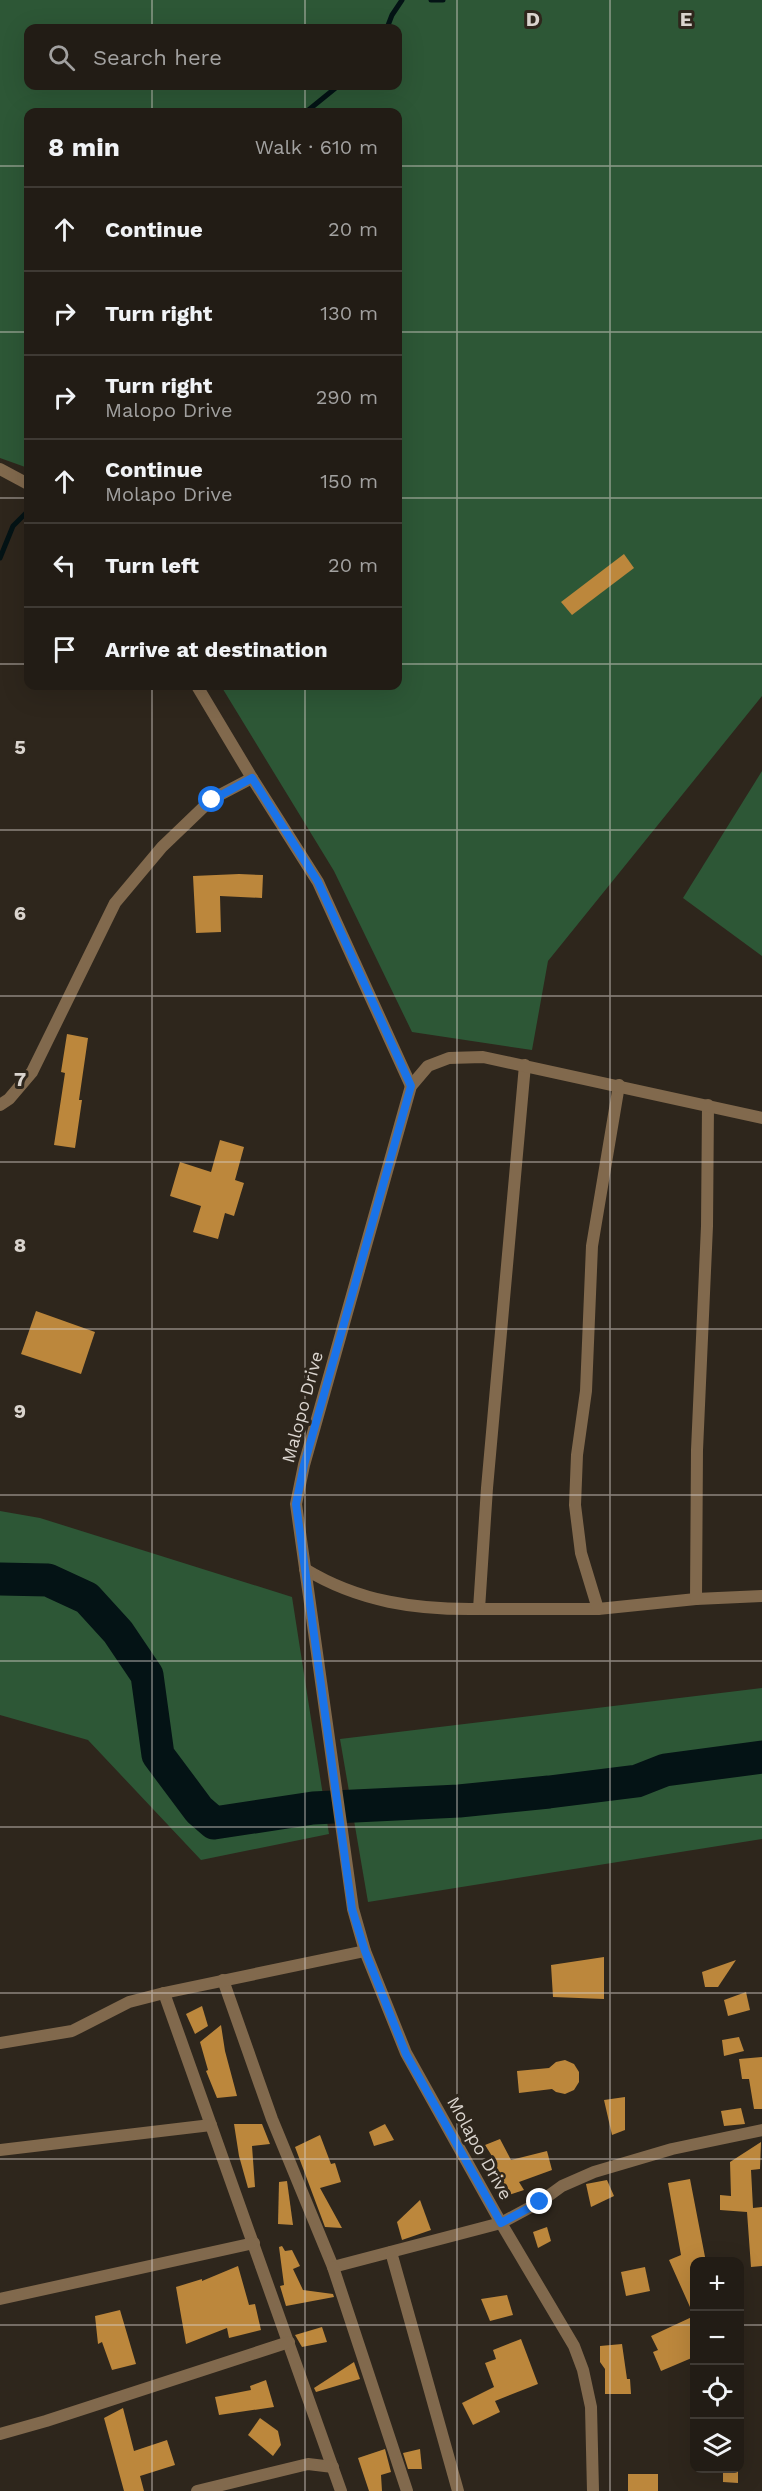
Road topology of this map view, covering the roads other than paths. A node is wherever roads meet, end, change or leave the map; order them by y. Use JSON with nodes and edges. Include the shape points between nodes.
{"nodes":[{"id":1,"x":0,"y":470,"type":"edge"},
{"id":2,"x":24,"y":481,"type":"edge"},
{"id":3,"x":199,"y":690,"type":"edge"},
{"id":4,"x":252,"y":778,"type":"junction"},
{"id":5,"x":525,"y":1065,"type":"junction"},
{"id":6,"x":620,"y":1085,"type":"junction"},
{"id":7,"x":411,"y":1086,"type":"junction"},
{"id":8,"x":708,"y":1105,"type":"junction"},
{"id":9,"x":0,"y":1106,"type":"edge"},
{"id":10,"x":762,"y":1118,"type":"edge"},
{"id":11,"x":305,"y":1569,"type":"junction"},
{"id":12,"x":762,"y":1596,"type":"edge"},
{"id":13,"x":696,"y":1599,"type":"junction"},
{"id":14,"x":479,"y":1609,"type":"junction"},
{"id":15,"x":598,"y":1610,"type":"junction"},
{"id":16,"x":344,"y":1852,"type":"joint"},
{"id":17,"x":365,"y":1951,"type":"junction"},
{"id":18,"x":223,"y":1980,"type":"junction"},
{"id":19,"x":164,"y":1992,"type":"junction"},
{"id":20,"x":0,"y":2043,"type":"edge"},
{"id":21,"x":211,"y":2125,"type":"junction"},
{"id":22,"x":762,"y":2130,"type":"edge"},
{"id":23,"x":0,"y":2150,"type":"edge"},
{"id":24,"x":501,"y":2223,"type":"junction"},
{"id":25,"x":254,"y":2243,"type":"junction"},
{"id":26,"x":391,"y":2252,"type":"junction"},
{"id":27,"x":333,"y":2267,"type":"junction"},
{"id":28,"x":0,"y":2299,"type":"edge"},
{"id":29,"x":289,"y":2342,"type":"junction"},
{"id":30,"x":0,"y":2434,"type":"edge"},
{"id":31,"x":333,"y":2468,"type":"junction"},
{"id":32,"x":197,"y":2491,"type":"edge"},
{"id":33,"x":341,"y":2491,"type":"edge"},
{"id":34,"x":407,"y":2491,"type":"edge"},
{"id":35,"x":458,"y":2491,"type":"edge"},
{"id":36,"x":593,"y":2491,"type":"edge"}],
"edges":[{"from":1,"to":2,"type":"street"},
{"from":3,"to":4,"type":"street"},
{"from":4,"to":7,"type":"street","via":[[318,882]]},
{"from":4,"to":9,"type":"street","via":[[212,800],[162,847],[115,903],[32,1072]]},
{"from":5,"to":6,"type":"street"},
{"from":5,"to":7,"type":"street","via":[[483,1057],[449,1058],[428,1066]]},
{"from":5,"to":14,"type":"street"},
{"from":6,"to":8,"type":"street"},
{"from":6,"to":15,"type":"street","via":[[592,1246],[586,1391],[577,1455],[575,1505],[580,1552]]},
{"from":7,"to":11,"type":"street","name":"Malopo Drive","via":[[304,1465],[296,1504]]},
{"from":8,"to":10,"type":"street"},
{"from":8,"to":13,"type":"street"},
{"from":11,"to":14,"type":"street","via":[[325,1581],[388,1603]]},
{"from":11,"to":16,"type":"street","name":"Malopo Drive"},
{"from":12,"to":13,"type":"street"},
{"from":13,"to":15,"type":"street"},
{"from":14,"to":15,"type":"street"},
{"from":16,"to":17,"type":"street","name":"Molapo Drive","via":[[352,1909]]},
{"from":17,"to":18,"type":"street"},
{"from":17,"to":24,"type":"street","name":"Molapo Drive","via":[[406,2054]]},
{"from":18,"to":19,"type":"street"},
{"from":18,"to":27,"type":"street","via":[[272,2119]]},
{"from":19,"to":20,"type":"street","via":[[129,2002],[72,2031]]},
{"from":19,"to":21,"type":"street"},
{"from":21,"to":23,"type":"street"},
{"from":21,"to":25,"type":"street"},
{"from":22,"to":24,"type":"street","via":[[672,2149],[594,2172],[562,2186]]},
{"from":24,"to":26,"type":"street"},
{"from":24,"to":36,"type":"street","name":"Molapo Drive","via":[[563,2325],[583,2370],[591,2407]]},
{"from":25,"to":28,"type":"street"},
{"from":25,"to":29,"type":"street"},
{"from":26,"to":27,"type":"street"},
{"from":26,"to":35,"type":"street"},
{"from":27,"to":34,"type":"street"},
{"from":29,"to":30,"type":"street"},
{"from":29,"to":31,"type":"street"},
{"from":31,"to":32,"type":"street","via":[[308,2464]]},
{"from":31,"to":33,"type":"street"}]}
